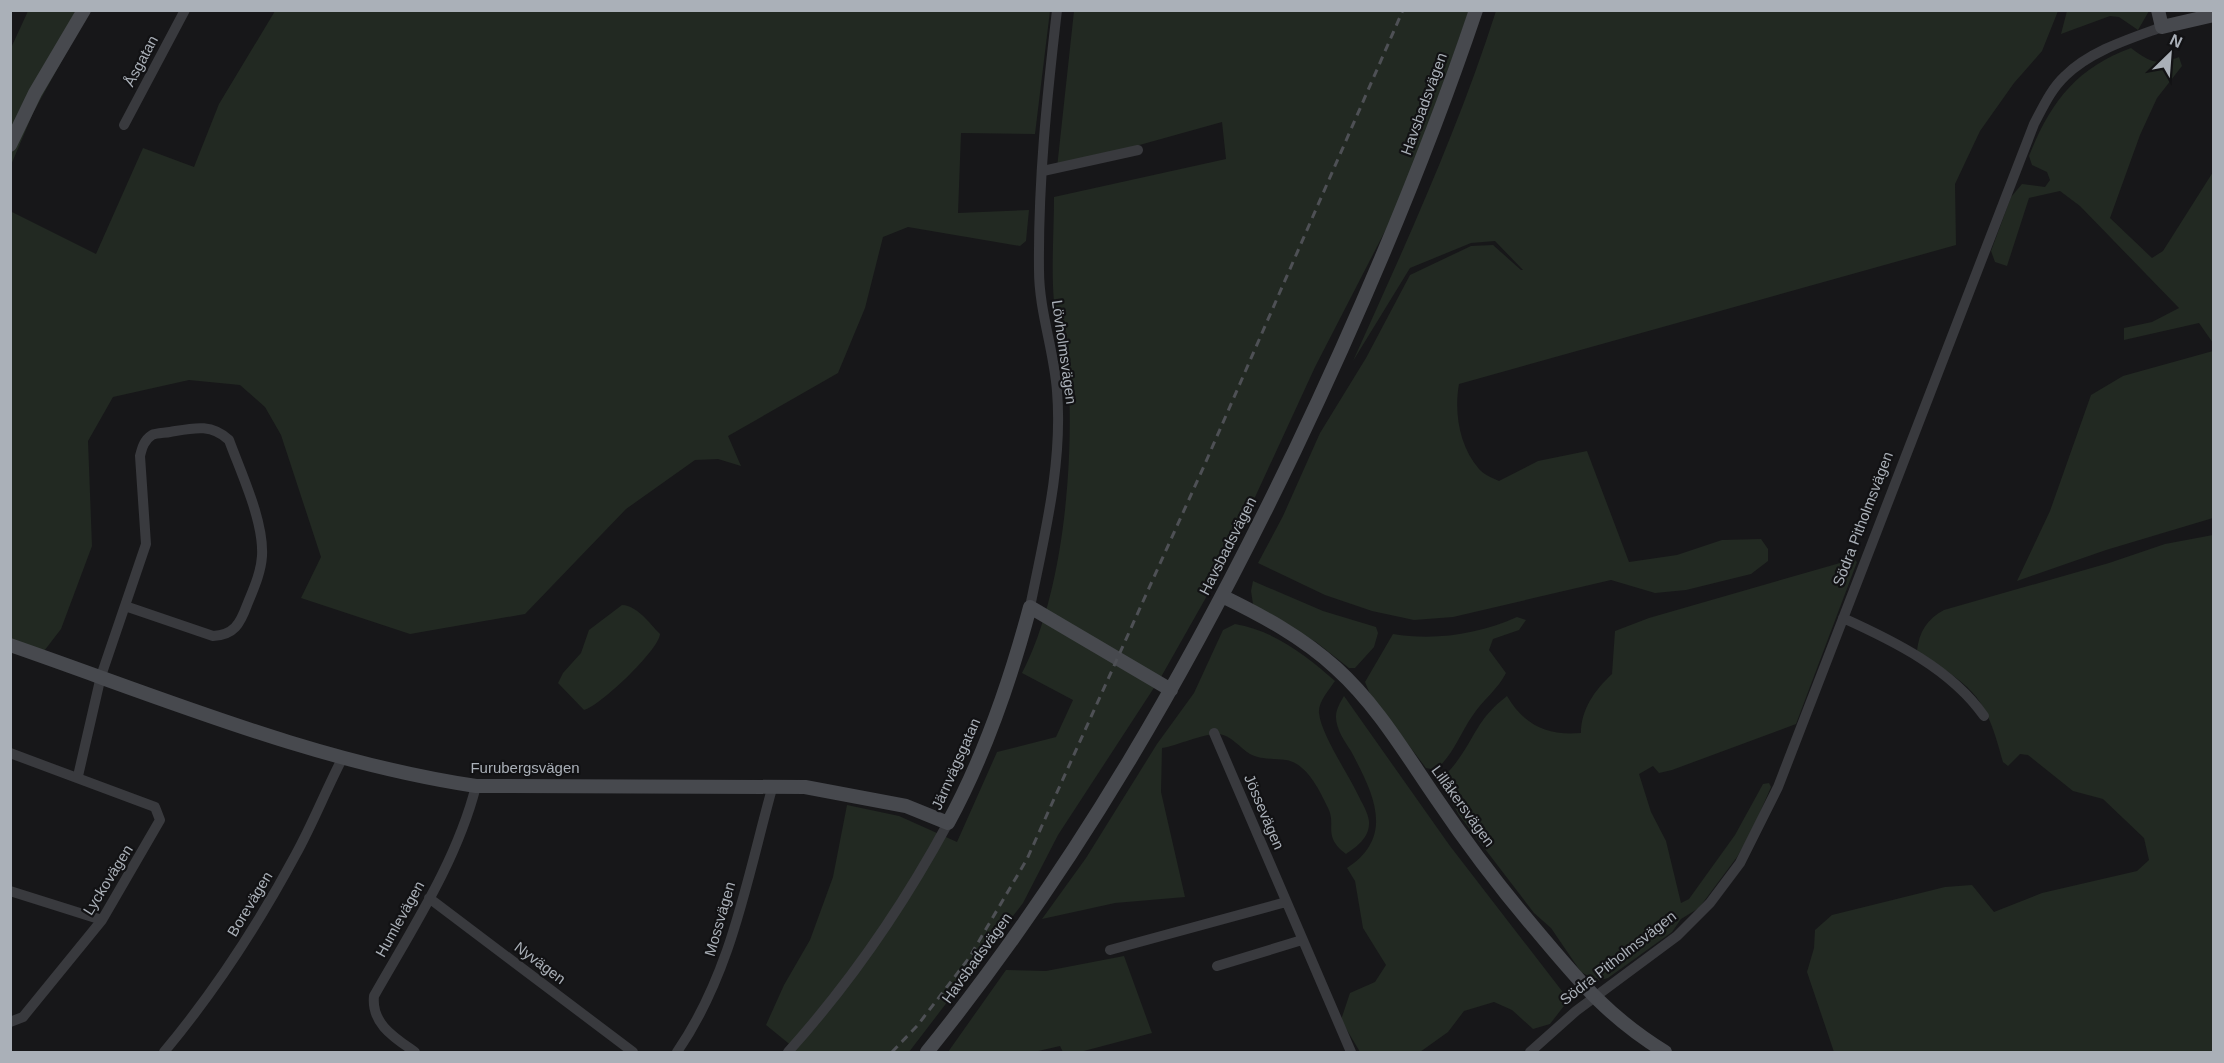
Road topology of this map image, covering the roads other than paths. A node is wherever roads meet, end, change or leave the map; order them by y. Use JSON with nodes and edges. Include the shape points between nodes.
{"nodes":[{"id":1,"x":84,"y":10,"type":"edge"},
{"id":2,"x":185,"y":10,"type":"edge"},
{"id":3,"x":1057,"y":10,"type":"edge"},
{"id":4,"x":1476,"y":10,"type":"edge"},
{"id":5,"x":2158,"y":10,"type":"edge"},
{"id":6,"x":2214,"y":15,"type":"edge"},
{"id":7,"x":2162,"y":27,"type":"junction"},
{"id":8,"x":124,"y":125,"type":"dead end"},
{"id":9,"x":10,"y":145,"type":"edge"},
{"id":10,"x":1138,"y":150,"type":"dead end"},
{"id":11,"x":1043,"y":171,"type":"junction"},
{"id":12,"x":1222,"y":596,"type":"junction"},
{"id":13,"x":125,"y":606,"type":"junction"},
{"id":14,"x":1030,"y":608,"type":"junction"},
{"id":15,"x":1843,"y":618,"type":"junction"},
{"id":16,"x":10,"y":645,"type":"edge"},
{"id":17,"x":101,"y":676,"type":"junction"},
{"id":18,"x":1171,"y":690,"type":"junction"},
{"id":19,"x":1984,"y":716,"type":"dead end"},
{"id":20,"x":1214,"y":733,"type":"dead end"},
{"id":21,"x":10,"y":753,"type":"edge"},
{"id":22,"x":342,"y":759,"type":"junction"},
{"id":23,"x":78,"y":776,"type":"junction"},
{"id":24,"x":773,"y":785,"type":"junction"},
{"id":25,"x":476,"y":786,"type":"junction"},
{"id":26,"x":948,"y":823,"type":"junction"},
{"id":27,"x":10,"y":891,"type":"edge"},
{"id":28,"x":429,"y":898,"type":"junction"},
{"id":29,"x":1286,"y":902,"type":"junction"},
{"id":30,"x":102,"y":920,"type":"junction"},
{"id":31,"x":1302,"y":940,"type":"junction"},
{"id":32,"x":1110,"y":950,"type":"dead end"},
{"id":33,"x":1217,"y":966,"type":"dead end"},
{"id":34,"x":1593,"y":997,"type":"junction"},
{"id":35,"x":10,"y":1022,"type":"edge"},
{"id":36,"x":164,"y":1053,"type":"edge"},
{"id":37,"x":415,"y":1053,"type":"edge"},
{"id":38,"x":633,"y":1053,"type":"edge"},
{"id":39,"x":676,"y":1053,"type":"edge"},
{"id":40,"x":788,"y":1053,"type":"edge"},
{"id":41,"x":927,"y":1053,"type":"edge"},
{"id":42,"x":1351,"y":1053,"type":"edge"},
{"id":43,"x":1530,"y":1053,"type":"edge"},
{"id":44,"x":1665,"y":1053,"type":"edge"}],
"edges":[{"from":1,"to":9,"type":"street","via":[[35,93]]},
{"from":2,"to":8,"type":"street","name":"Åsgatan"},
{"from":3,"to":11,"type":"street","name":"Lövholmsvägen"},
{"from":4,"to":12,"type":"street","name":"Havsbadsvägen","via":[[1437,120],[1359,311]]},
{"from":5,"to":7,"type":"street"},
{"from":6,"to":7,"type":"street","name":"Södra Pitholmsvägen"},
{"from":7,"to":15,"type":"street","name":"Södra Pitholmsvägen","via":[[2082,62],[2050,94],[2034,124]]},
{"from":10,"to":11,"type":"street"},
{"from":11,"to":14,"type":"street","name":"Lövholmsvägen","via":[[1039,272],[1059,416],[1052,491]]},
{"from":12,"to":18,"type":"street","name":"Havsbadsvägen"},
{"from":12,"to":34,"type":"street","name":"Lillåkersvägen","via":[[1265,616],[1313,649],[1357,689],[1506,895]]},
{"from":13,"to":13,"type":"street","via":[[146,544],[140,456],[144,443],[152,435],[194,428],[221,432],[229,440],[259,530],[262,556],[241,622],[224,635],[213,636]]},
{"from":13,"to":17,"type":"street"},
{"from":14,"to":18,"type":"street"},
{"from":14,"to":26,"type":"street","name":"Järnvägsgatan","via":[[992,726]]},
{"from":15,"to":19,"type":"street","via":[[1933,668],[1974,701]]},
{"from":15,"to":34,"type":"street","name":"Södra Pitholmsvägen","via":[[1778,787],[1740,863],[1710,903],[1677,936]]},
{"from":16,"to":17,"type":"street","name":"Furubergsvägen"},
{"from":17,"to":22,"type":"street","name":"Furubergsvägen"},
{"from":17,"to":23,"type":"street"},
{"from":18,"to":41,"type":"street","name":"Havsbadsvägen","via":[[1084,834]]},
{"from":20,"to":29,"type":"street","name":"Jössevägen"},
{"from":21,"to":23,"type":"street","name":"Lyckovägen"},
{"from":22,"to":25,"type":"street","name":"Furubergsvägen"},
{"from":22,"to":36,"type":"street","name":"Borevägen","via":[[296,855],[258,922],[221,980]]},
{"from":23,"to":30,"type":"street","name":"Lyckovägen","via":[[155,807],[159,814],[159,825]]},
{"from":24,"to":25,"type":"street","name":"Furubergsvägen"},
{"from":24,"to":26,"type":"street","name":"Furubergsvägen","via":[[887,801]]},
{"from":24,"to":39,"type":"street","name":"Mossvägen","via":[[714,988]]},
{"from":25,"to":28,"type":"street","name":"Humlevägen","via":[[466,822]]},
{"from":26,"to":40,"type":"street","name":"Järnvägsgatan","via":[[883,934]]},
{"from":27,"to":30,"type":"street"},
{"from":28,"to":37,"type":"street","name":"Humlevägen","via":[[374,996],[373,1006],[382,1026]]},
{"from":28,"to":38,"type":"street","name":"Nyvägen"},
{"from":29,"to":31,"type":"street","name":"Jössevägen"},
{"from":29,"to":32,"type":"street"},
{"from":30,"to":35,"type":"street","name":"Lyckovägen","via":[[23,1017]]},
{"from":31,"to":33,"type":"street"},
{"from":31,"to":42,"type":"street","name":"Jössevägen"},
{"from":34,"to":43,"type":"street","name":"Södra Pitholmsvägen"},
{"from":34,"to":44,"type":"street","name":"Lillåkersvägen","via":[[1612,1016]]}]}
